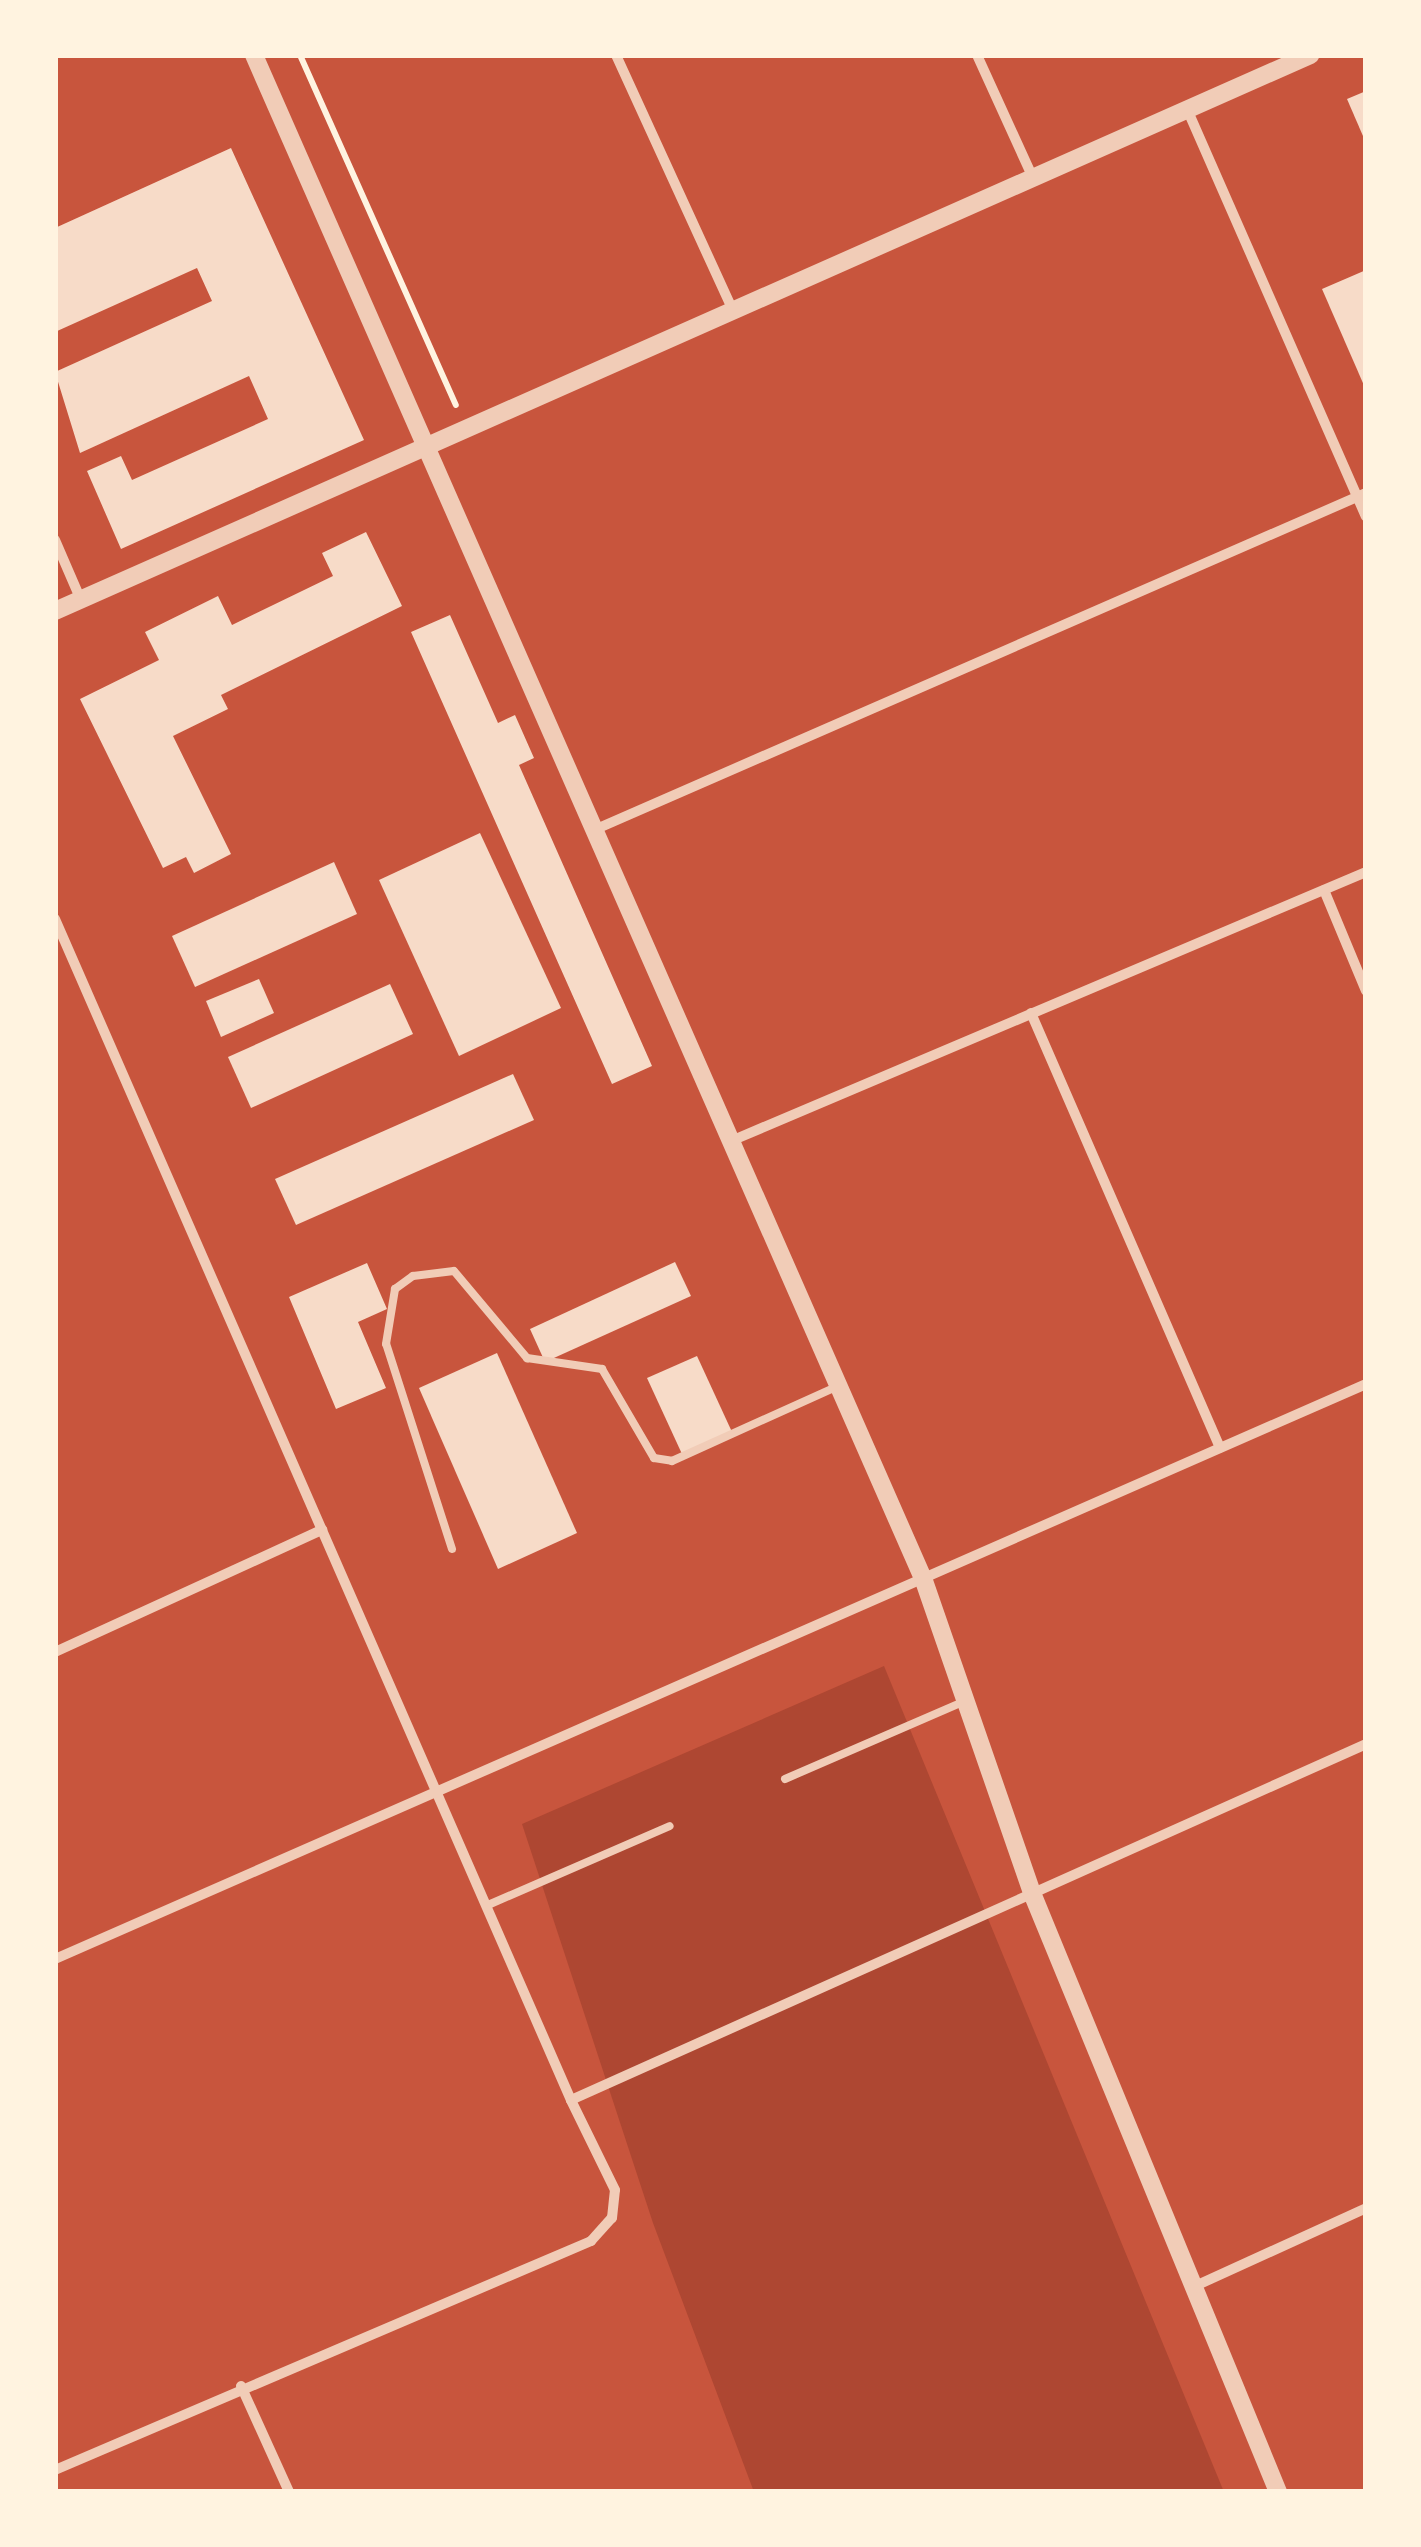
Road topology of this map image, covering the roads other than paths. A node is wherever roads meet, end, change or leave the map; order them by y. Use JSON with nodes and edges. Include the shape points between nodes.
{"nodes":[{"id":1,"x":254,"y":55,"type":"edge"},
{"id":2,"x":616,"y":55,"type":"edge"},
{"id":3,"x":977,"y":55,"type":"edge"},
{"id":4,"x":1310,"y":55,"type":"edge"},
{"id":5,"x":1187,"y":110,"type":"junction"},
{"id":6,"x":1033,"y":178,"type":"junction"},
{"id":7,"x":733,"y":311,"type":"junction"},
{"id":8,"x":426,"y":446,"type":"junction"},
{"id":9,"x":1362,"y":495,"type":"edge"},
{"id":10,"x":1366,"y":516,"type":"edge"},
{"id":11,"x":55,"y":540,"type":"edge"},
{"id":12,"x":81,"y":600,"type":"junction"},
{"id":13,"x":55,"y":611,"type":"edge"},
{"id":14,"x":594,"y":830,"type":"junction"},
{"id":15,"x":1366,"y":872,"type":"edge"},
{"id":16,"x":1324,"y":890,"type":"junction"},
{"id":17,"x":55,"y":919,"type":"edge"},
{"id":18,"x":1366,"y":991,"type":"edge"},
{"id":19,"x":1032,"y":1013,"type":"junction"},
{"id":20,"x":731,"y":1141,"type":"junction"},
{"id":21,"x":1366,"y":1384,"type":"edge"},
{"id":22,"x":838,"y":1386,"type":"junction"},
{"id":23,"x":1220,"y":1448,"type":"junction"},
{"id":24,"x":322,"y":1530,"type":"junction"},
{"id":25,"x":452,"y":1549,"type":"dead end"},
{"id":26,"x":923,"y":1578,"type":"junction"},
{"id":27,"x":55,"y":1652,"type":"edge"},
{"id":28,"x":967,"y":1700,"type":"junction"},
{"id":29,"x":1366,"y":1744,"type":"edge"},
{"id":30,"x":785,"y":1779,"type":"dead end"},
{"id":31,"x":436,"y":1792,"type":"junction"},
{"id":32,"x":670,"y":1826,"type":"dead end"},
{"id":33,"x":1032,"y":1893,"type":"junction"},
{"id":34,"x":488,"y":1905,"type":"junction"},
{"id":35,"x":55,"y":1959,"type":"edge"},
{"id":36,"x":571,"y":2100,"type":"junction"},
{"id":37,"x":1366,"y":2208,"type":"edge"},
{"id":38,"x":1188,"y":2289,"type":"junction"},
{"id":39,"x":241,"y":2386,"type":"junction"},
{"id":40,"x":55,"y":2470,"type":"edge"},
{"id":41,"x":289,"y":2492,"type":"edge"},
{"id":42,"x":1278,"y":2492,"type":"edge"}],
"edges":[{"from":1,"to":8,"type":"street"},
{"from":2,"to":7,"type":"street"},
{"from":3,"to":6,"type":"street"},
{"from":4,"to":5,"type":"street"},
{"from":5,"to":6,"type":"street"},
{"from":5,"to":9,"type":"street"},
{"from":6,"to":7,"type":"street"},
{"from":7,"to":8,"type":"street"},
{"from":8,"to":12,"type":"street"},
{"from":8,"to":14,"type":"street"},
{"from":9,"to":10,"type":"street"},
{"from":9,"to":14,"type":"street"},
{"from":11,"to":12,"type":"street"},
{"from":12,"to":13,"type":"street"},
{"from":14,"to":20,"type":"street"},
{"from":15,"to":16,"type":"street"},
{"from":16,"to":18,"type":"street"},
{"from":16,"to":19,"type":"street"},
{"from":17,"to":24,"type":"street"},
{"from":19,"to":20,"type":"street"},
{"from":19,"to":23,"type":"street"},
{"from":20,"to":22,"type":"street"},
{"from":21,"to":23,"type":"street"},
{"from":22,"to":25,"type":"lane","via":[[672,1461],[654,1458],[602,1369],[527,1358],[454,1271],[414,1276],[395,1289],[386,1344]]},
{"from":22,"to":26,"type":"street"},
{"from":23,"to":26,"type":"street"},
{"from":24,"to":27,"type":"street"},
{"from":24,"to":31,"type":"street"},
{"from":26,"to":28,"type":"street"},
{"from":26,"to":31,"type":"street"},
{"from":28,"to":30,"type":"lane"},
{"from":28,"to":33,"type":"street"},
{"from":29,"to":33,"type":"street"},
{"from":31,"to":34,"type":"street"},
{"from":31,"to":35,"type":"street"},
{"from":32,"to":34,"type":"lane"},
{"from":33,"to":36,"type":"street"},
{"from":33,"to":38,"type":"street"},
{"from":34,"to":36,"type":"street"},
{"from":36,"to":39,"type":"street","via":[[615,2190],[612,2218],[590,2240]]},
{"from":37,"to":38,"type":"street"},
{"from":38,"to":42,"type":"street"},
{"from":39,"to":40,"type":"street"},
{"from":39,"to":41,"type":"street"}]}
